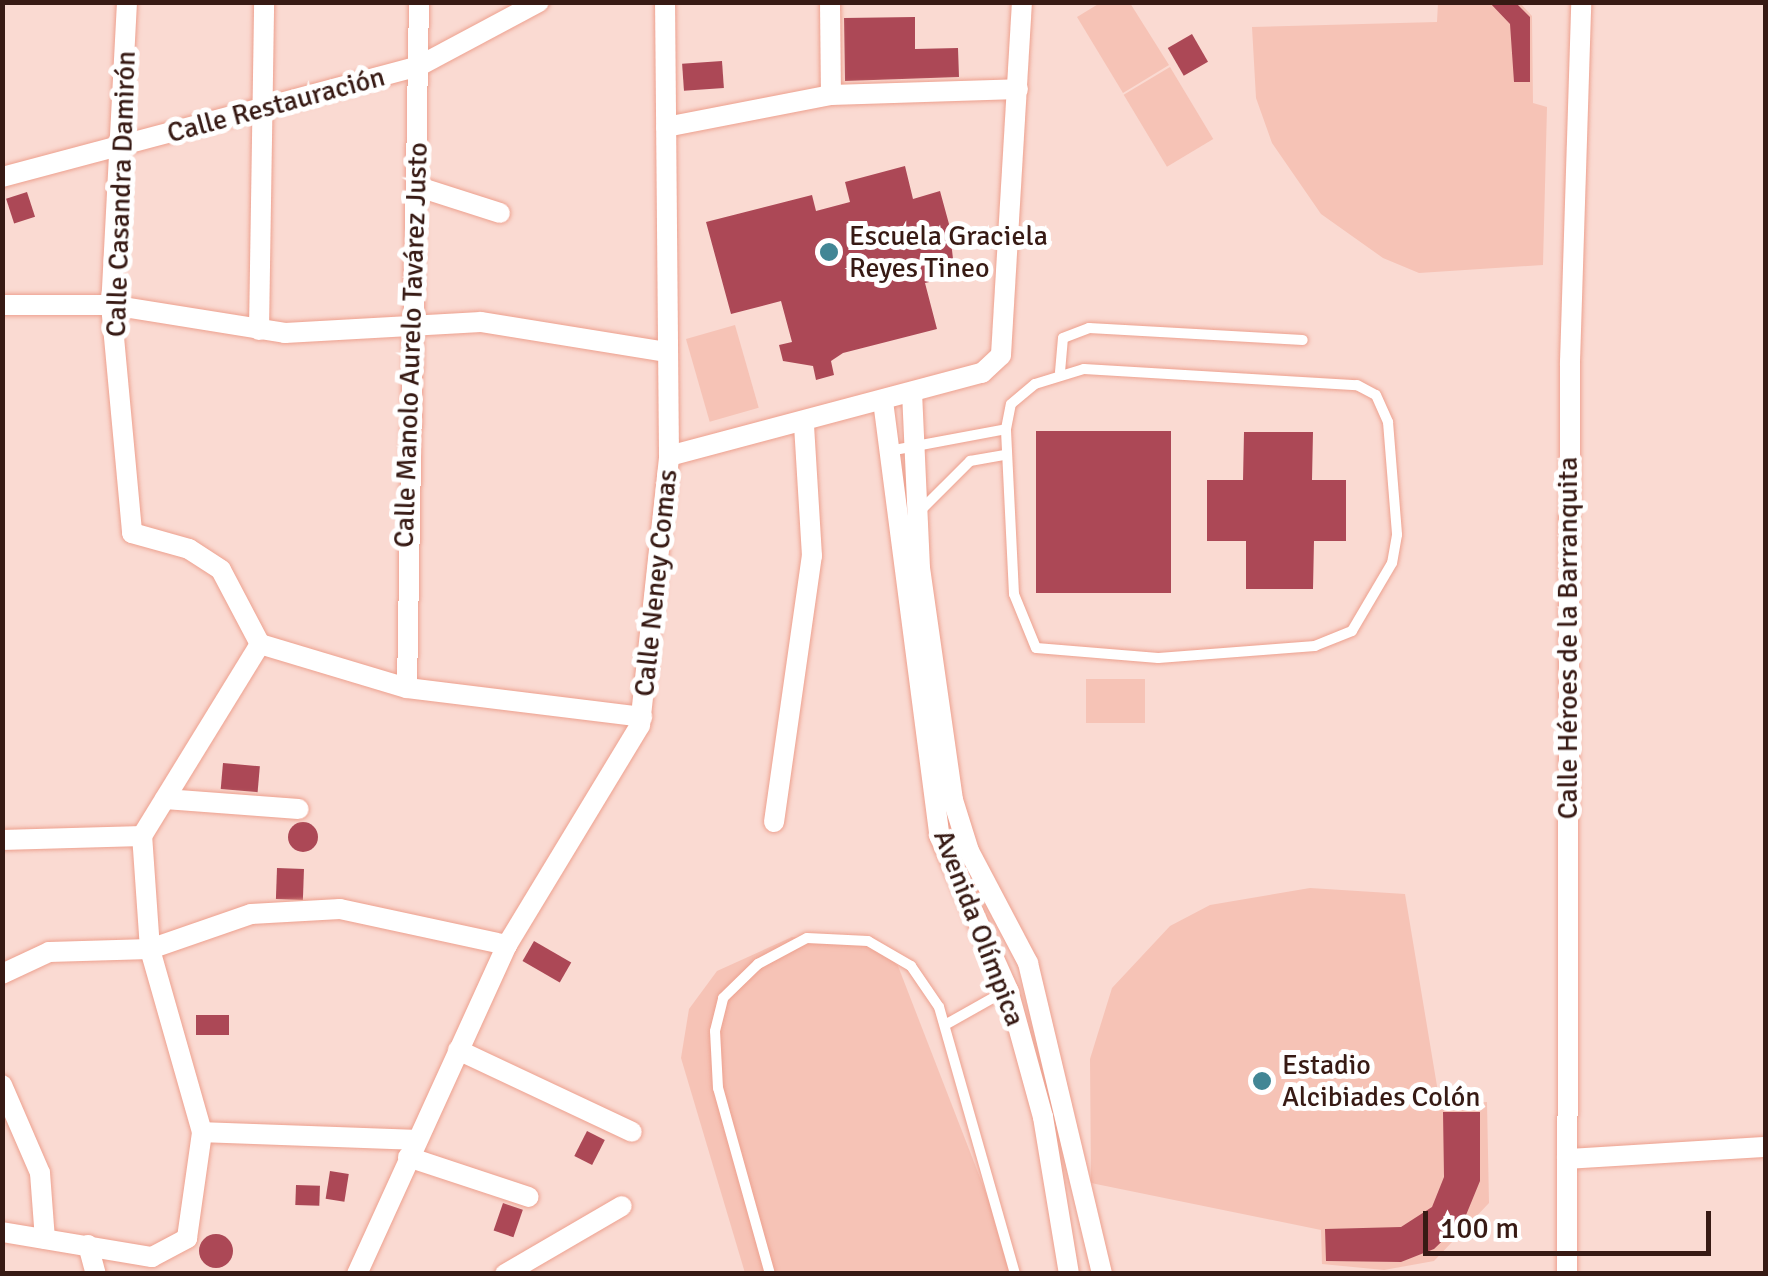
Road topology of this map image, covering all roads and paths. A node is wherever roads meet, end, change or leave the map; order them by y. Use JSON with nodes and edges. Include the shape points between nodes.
{"nodes":[{"id":1,"x":127,"y":2,"type":"edge"},
{"id":2,"x":264,"y":2,"type":"edge"},
{"id":3,"x":419,"y":2,"type":"edge"},
{"id":4,"x":538,"y":2,"type":"edge"},
{"id":5,"x":665,"y":2,"type":"edge"},
{"id":6,"x":830,"y":2,"type":"edge"},
{"id":7,"x":1022,"y":2,"type":"edge"},
{"id":8,"x":1580,"y":2,"type":"edge"},
{"id":9,"x":419,"y":66,"type":"junction"},
{"id":10,"x":1018,"y":89,"type":"junction"},
{"id":11,"x":830,"y":95,"type":"junction"},
{"id":12,"x":266,"y":112,"type":"junction"},
{"id":13,"x":666,"y":127,"type":"junction"},
{"id":14,"x":124,"y":146,"type":"junction"},
{"id":15,"x":2,"y":177,"type":"edge"},
{"id":16,"x":419,"y":188,"type":"junction"},
{"id":17,"x":500,"y":213,"type":"dead end"},
{"id":18,"x":111,"y":304,"type":"junction"},
{"id":19,"x":2,"y":305,"type":"edge"},
{"id":20,"x":259,"y":330,"type":"junction"},
{"id":21,"x":410,"y":330,"type":"junction"},
{"id":22,"x":1304,"y":340,"type":"dead end"},
{"id":23,"x":666,"y":352,"type":"junction"},
{"id":24,"x":1060,"y":372,"type":"junction"},
{"id":25,"x":912,"y":392,"type":"junction"},
{"id":26,"x":883,"y":400,"type":"junction"},
{"id":27,"x":804,"y":426,"type":"junction"},
{"id":28,"x":1006,"y":429,"type":"junction"},
{"id":29,"x":921,"y":445,"type":"junction"},
{"id":30,"x":889,"y":451,"type":"junction"},
{"id":31,"x":1003,"y":455,"type":"junction"},
{"id":32,"x":669,"y":456,"type":"junction"},
{"id":33,"x":918,"y":513,"type":"junction"},
{"id":34,"x":900,"y":532,"type":"junction"},
{"id":35,"x":260,"y":644,"type":"junction"},
{"id":36,"x":407,"y":688,"type":"junction"},
{"id":37,"x":642,"y":716,"type":"junction"},
{"id":38,"x":165,"y":799,"type":"junction"},
{"id":39,"x":300,"y":809,"type":"dead end"},
{"id":40,"x":774,"y":822,"type":"dead end"},
{"id":41,"x":142,"y":836,"type":"junction"},
{"id":42,"x":2,"y":840,"type":"edge"},
{"id":43,"x":508,"y":945,"type":"junction"},
{"id":44,"x":150,"y":949,"type":"junction"},
{"id":45,"x":2,"y":974,"type":"edge"},
{"id":46,"x":1008,"y":990,"type":"junction"},
{"id":47,"x":945,"y":1025,"type":"junction"},
{"id":48,"x":458,"y":1050,"type":"junction"},
{"id":49,"x":2,"y":1086,"type":"edge"},
{"id":50,"x":202,"y":1132,"type":"junction"},
{"id":51,"x":632,"y":1132,"type":"dead end"},
{"id":52,"x":1766,"y":1147,"type":"edge"},
{"id":53,"x":412,"y":1148,"type":"junction"},
{"id":54,"x":1568,"y":1160,"type":"junction"},
{"id":55,"x":530,"y":1197,"type":"dead end"},
{"id":56,"x":622,"y":1206,"type":"dead end"},
{"id":57,"x":2,"y":1232,"type":"edge"},
{"id":58,"x":45,"y":1238,"type":"junction"},
{"id":59,"x":88,"y":1245,"type":"junction"},
{"id":60,"x":519,"y":1270,"type":"edge"},
{"id":61,"x":96,"y":1274,"type":"edge"},
{"id":62,"x":356,"y":1274,"type":"edge"},
{"id":63,"x":770,"y":1274,"type":"edge"},
{"id":64,"x":1015,"y":1274,"type":"edge"},
{"id":65,"x":1069,"y":1274,"type":"edge"},
{"id":66,"x":1102,"y":1274,"type":"edge"},
{"id":67,"x":1568,"y":1274,"type":"edge"}],
"edges":[{"from":1,"to":14,"type":"street","name":"Calle Casandra Damirón"},
{"from":2,"to":12,"type":"street"},
{"from":3,"to":9,"type":"street","name":"Calle Manolo Aurelo Tavárez Justo"},
{"from":4,"to":9,"type":"street","name":"Calle Restauración"},
{"from":5,"to":13,"type":"street","name":"Calle Neney Comas"},
{"from":6,"to":11,"type":"street"},
{"from":7,"to":10,"type":"street"},
{"from":8,"to":54,"type":"street","name":"Calle Héroes de la Barranquita"},
{"from":9,"to":12,"type":"street","name":"Calle Restauración"},
{"from":9,"to":16,"type":"street","name":"Calle Manolo Aurelo Tavárez Justo"},
{"from":10,"to":11,"type":"street"},
{"from":10,"to":25,"type":"street","via":[[1001,355],[982,373]]},
{"from":11,"to":13,"type":"street"},
{"from":12,"to":14,"type":"street","name":"Calle Restauración"},
{"from":12,"to":20,"type":"street"},
{"from":13,"to":23,"type":"street","name":"Calle Neney Comas"},
{"from":14,"to":15,"type":"street","name":"Calle Restauración"},
{"from":14,"to":18,"type":"street","name":"Calle Casandra Damirón"},
{"from":16,"to":17,"type":"street"},
{"from":16,"to":21,"type":"street","name":"Calle Manolo Aurelo Tavárez Justo"},
{"from":18,"to":19,"type":"street"},
{"from":18,"to":20,"type":"street"},
{"from":18,"to":35,"type":"street","name":"Calle Casandra Damirón","via":[[128,525],[221,570]]},
{"from":20,"to":21,"type":"street"},
{"from":21,"to":23,"type":"street","via":[[481,322]]},
{"from":21,"to":36,"type":"street","name":"Calle Manolo Aurelo Tavárez Justo"},
{"from":22,"to":24,"type":"lane","via":[[1089,328],[1063,338]]},
{"from":23,"to":32,"type":"street","name":"Calle Neney Comas"},
{"from":24,"to":28,"type":"lane","via":[[1011,404]]},
{"from":24,"to":31,"type":"lane","via":[[1357,384],[1376,395],[1388,422],[1397,534],[1368,610],[1339,640],[1315,646],[1158,658],[1036,648],[1014,594]]},
{"from":25,"to":26,"type":"street"},
{"from":25,"to":29,"type":"street"},
{"from":26,"to":27,"type":"street"},
{"from":26,"to":30,"type":"street","name":"Avenida Olímpica"},
{"from":27,"to":32,"type":"street"},
{"from":27,"to":40,"type":"street","via":[[812,556]]},
{"from":28,"to":29,"type":"lane"},
{"from":28,"to":31,"type":"lane"},
{"from":29,"to":30,"type":"lane"},
{"from":29,"to":33,"type":"street"},
{"from":30,"to":34,"type":"street","name":"Avenida Olímpica"},
{"from":31,"to":33,"type":"lane","via":[[970,460]]},
{"from":32,"to":37,"type":"street","name":"Calle Neney Comas"},
{"from":33,"to":34,"type":"lane"},
{"from":33,"to":66,"type":"street","via":[[953,800],[969,851],[1028,963]]},
{"from":34,"to":46,"type":"street","name":"Avenida Olímpica","via":[[938,835]]},
{"from":35,"to":36,"type":"street"},
{"from":35,"to":38,"type":"street"},
{"from":36,"to":37,"type":"street"},
{"from":37,"to":43,"type":"street","name":"Calle Neney Comas"},
{"from":38,"to":39,"type":"street"},
{"from":38,"to":41,"type":"street"},
{"from":41,"to":42,"type":"street"},
{"from":41,"to":44,"type":"street"},
{"from":43,"to":44,"type":"street","via":[[340,909],[251,914]]},
{"from":43,"to":48,"type":"street","name":"Calle Neney Comas"},
{"from":44,"to":45,"type":"street","via":[[49,952]]},
{"from":44,"to":50,"type":"street"},
{"from":46,"to":47,"type":"lane"},
{"from":46,"to":65,"type":"street","name":"Avenida Olímpica","via":[[1043,1117]]},
{"from":47,"to":63,"type":"lane","via":[[911,966],[868,941],[807,938],[758,964],[722,998],[718,1088]]},
{"from":47,"to":64,"type":"lane"},
{"from":48,"to":51,"type":"street"},
{"from":48,"to":53,"type":"street","name":"Calle Neney Comas"},
{"from":49,"to":58,"type":"street","via":[[40,1172]]},
{"from":50,"to":53,"type":"street"},
{"from":50,"to":59,"type":"street","via":[[181,1247],[163,1258]]},
{"from":52,"to":54,"type":"street"},
{"from":53,"to":55,"type":"street"},
{"from":53,"to":62,"type":"street","name":"Calle Neney Comas"},
{"from":54,"to":67,"type":"street","name":"Calle Héroes de la Barranquita"},
{"from":56,"to":60,"type":"street"},
{"from":57,"to":58,"type":"street"},
{"from":58,"to":59,"type":"street"},
{"from":59,"to":61,"type":"street"}]}
